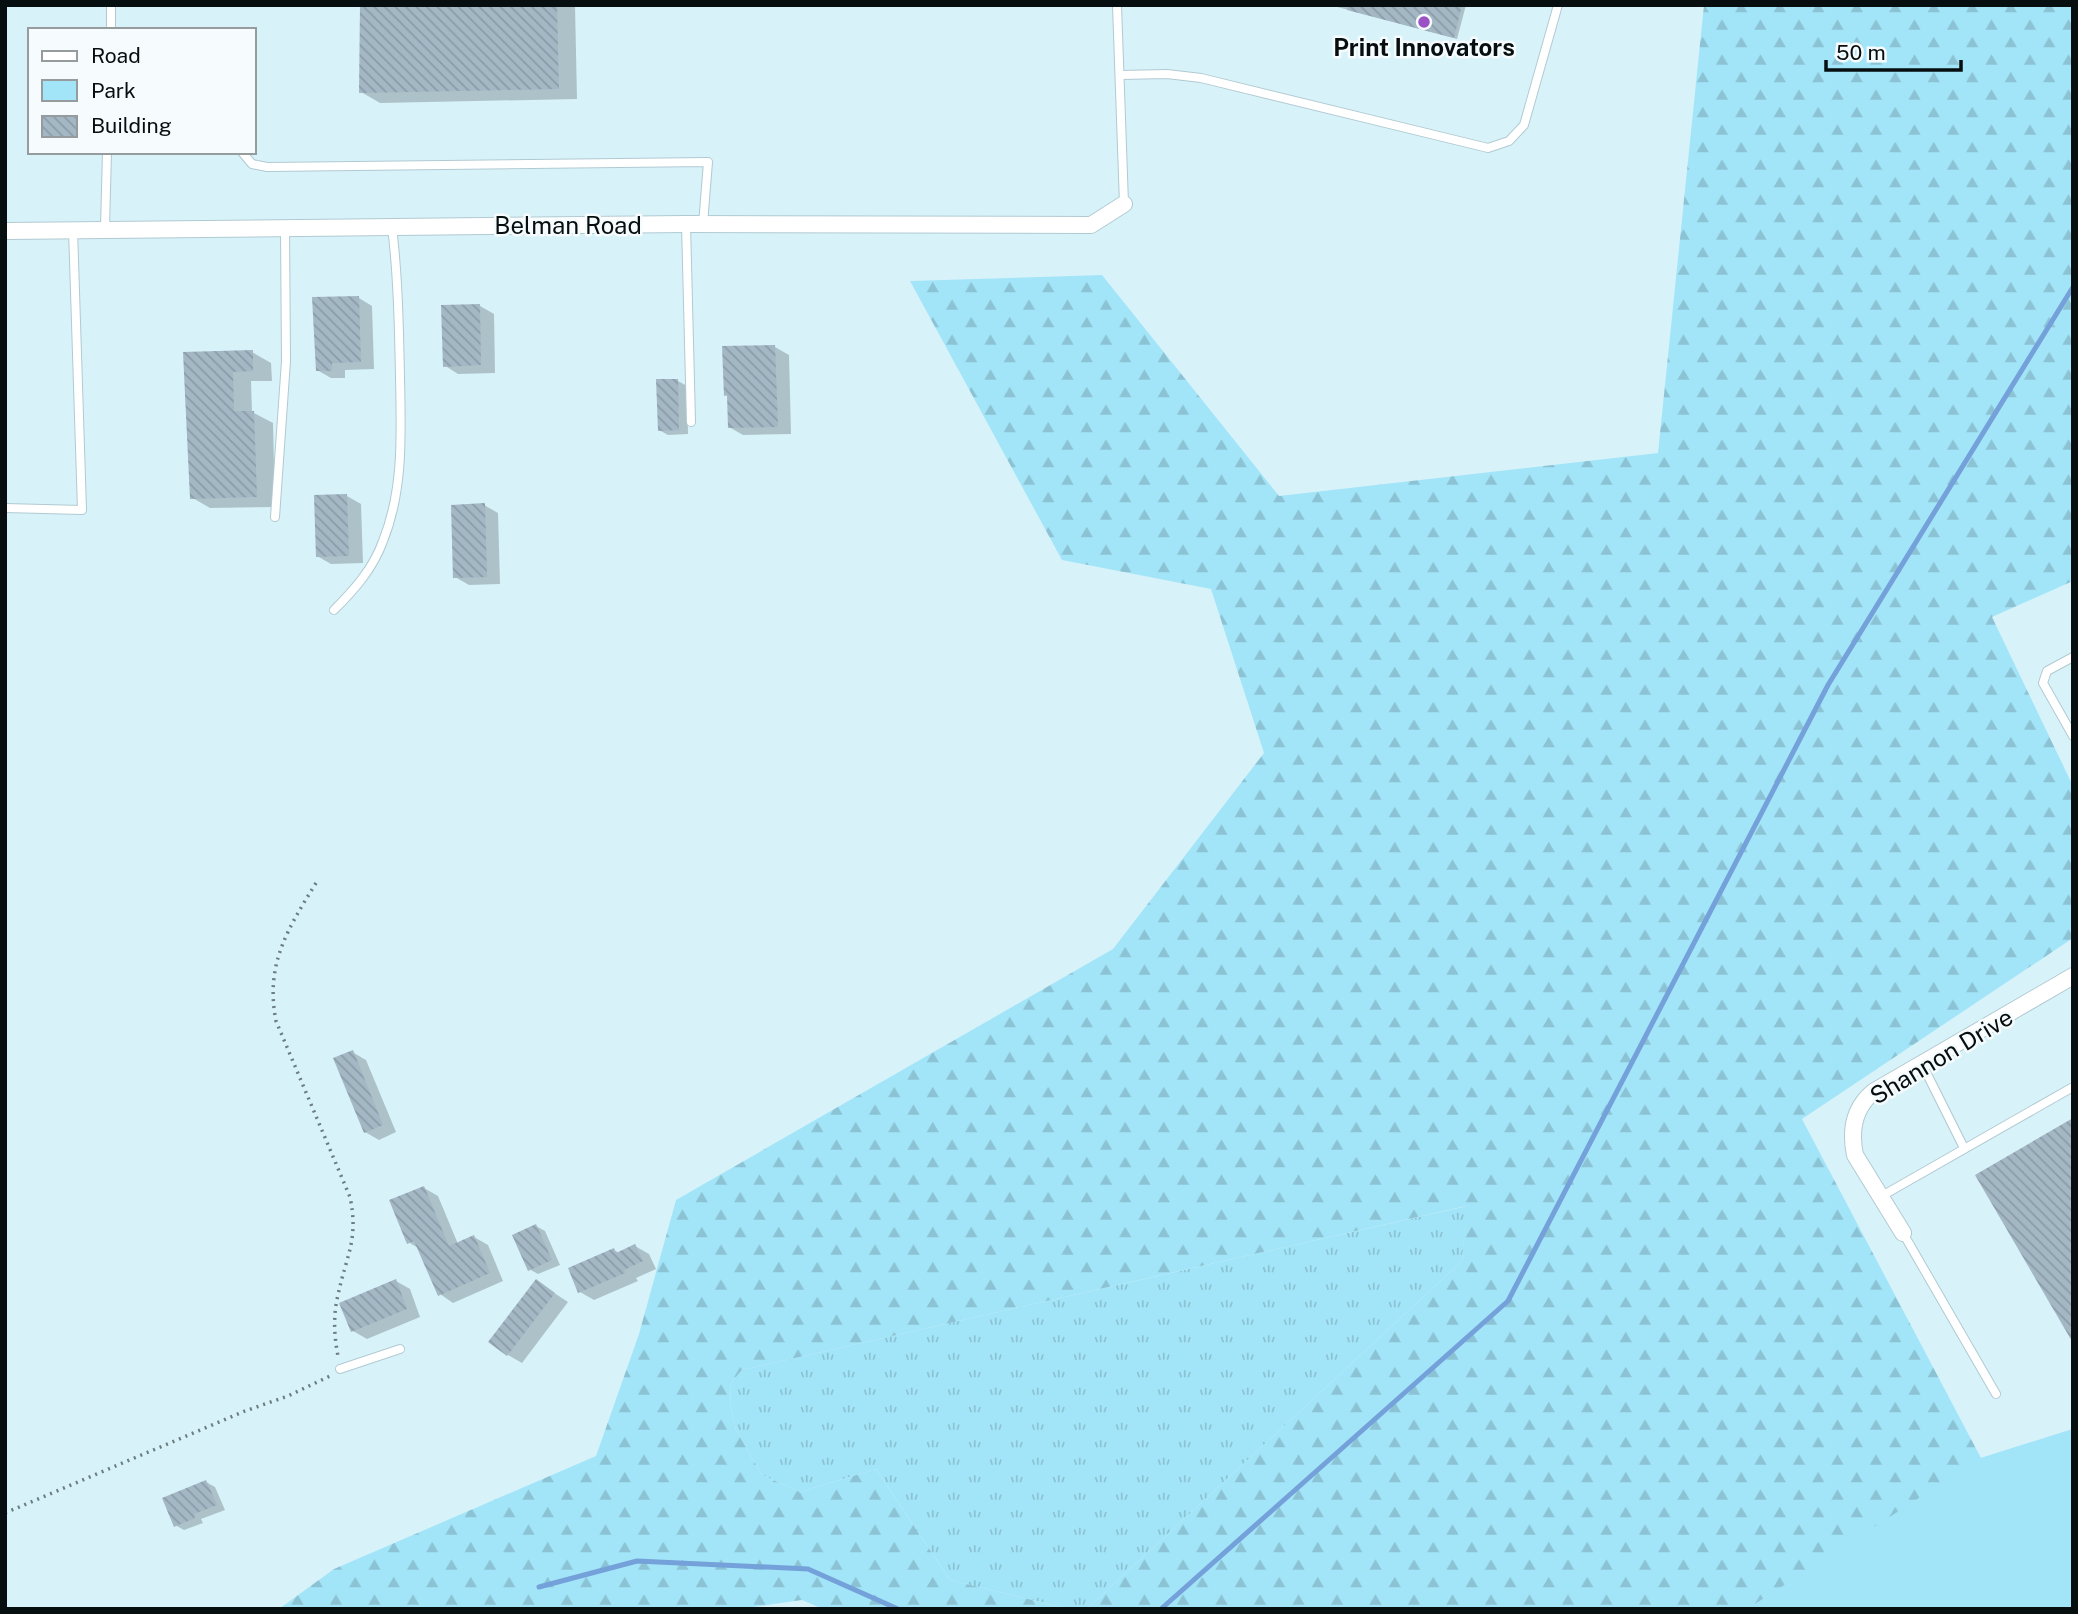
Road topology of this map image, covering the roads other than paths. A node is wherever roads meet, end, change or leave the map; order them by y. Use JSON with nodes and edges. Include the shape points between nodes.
{"nodes":[{"id":1,"x":111,"y":5,"type":"edge"},
{"id":2,"x":1117,"y":5,"type":"edge"},
{"id":3,"x":1558,"y":5,"type":"edge"},
{"id":4,"x":111,"y":28,"type":"edge"},
{"id":5,"x":1120,"y":75,"type":"junction"},
{"id":6,"x":107,"y":154,"type":"edge"},
{"id":7,"x":244,"y":154,"type":"edge"},
{"id":8,"x":1124,"y":204,"type":"joint"},
{"id":9,"x":686,"y":224,"type":"junction"},
{"id":10,"x":703,"y":224,"type":"junction"},
{"id":11,"x":391,"y":226,"type":"junction"},
{"id":12,"x":285,"y":227,"type":"junction"},
{"id":13,"x":74,"y":229,"type":"junction"},
{"id":14,"x":105,"y":229,"type":"junction"},
{"id":15,"x":5,"y":231,"type":"edge"},
{"id":16,"x":691,"y":422,"type":"dead end"},
{"id":17,"x":5,"y":508,"type":"edge"},
{"id":18,"x":275,"y":517,"type":"dead end"},
{"id":19,"x":334,"y":611,"type":"dead end"},
{"id":20,"x":2073,"y":657,"type":"edge"},
{"id":21,"x":2073,"y":736,"type":"edge"},
{"id":22,"x":2073,"y":976,"type":"edge"},
{"id":23,"x":1922,"y":1064,"type":"junction"},
{"id":24,"x":2073,"y":1087,"type":"edge"},
{"id":25,"x":1964,"y":1148,"type":"junction"},
{"id":26,"x":1880,"y":1197,"type":"junction"},
{"id":27,"x":1903,"y":1233,"type":"joint"},
{"id":28,"x":400,"y":1349,"type":"dead end"},
{"id":29,"x":340,"y":1369,"type":"road end"},
{"id":30,"x":1996,"y":1394,"type":"dead end"}],
"edges":[{"from":1,"to":4,"type":"lane"},
{"from":2,"to":5,"type":"lane"},
{"from":3,"to":5,"type":"lane","via":[[1524,125],[1508,141],[1488,148],[1200,78]]},
{"from":5,"to":8,"type":"lane"},
{"from":6,"to":14,"type":"lane"},
{"from":7,"to":10,"type":"lane","via":[[251,164],[267,167],[708,162]]},
{"from":8,"to":10,"type":"street","name":"Belman Road","via":[[1091,225]]},
{"from":9,"to":10,"type":"street","name":"Belman Road"},
{"from":9,"to":11,"type":"street","name":"Belman Road"},
{"from":9,"to":16,"type":"lane"},
{"from":11,"to":12,"type":"street","name":"Belman Road"},
{"from":11,"to":19,"type":"lane","via":[[400,340],[398,481],[383,544],[362,580]]},
{"from":12,"to":14,"type":"street","name":"Belman Road"},
{"from":12,"to":18,"type":"lane","via":[[286,361]]},
{"from":13,"to":14,"type":"street","name":"Belman Road"},
{"from":13,"to":15,"type":"street","name":"Belman Road"},
{"from":13,"to":17,"type":"lane","via":[[82,510]]},
{"from":20,"to":21,"type":"lane","via":[[2047,671],[2043,683]]},
{"from":22,"to":23,"type":"street","name":"Shannon Drive"},
{"from":23,"to":25,"type":"lane"},
{"from":23,"to":26,"type":"street","name":"Shannon Drive","via":[[1866,1098],[1857,1111],[1852,1140],[1855,1155]]},
{"from":24,"to":25,"type":"lane"},
{"from":25,"to":26,"type":"lane"},
{"from":26,"to":27,"type":"street","name":"Shannon Drive"},
{"from":27,"to":30,"type":"lane"},
{"from":28,"to":29,"type":"lane"}]}
